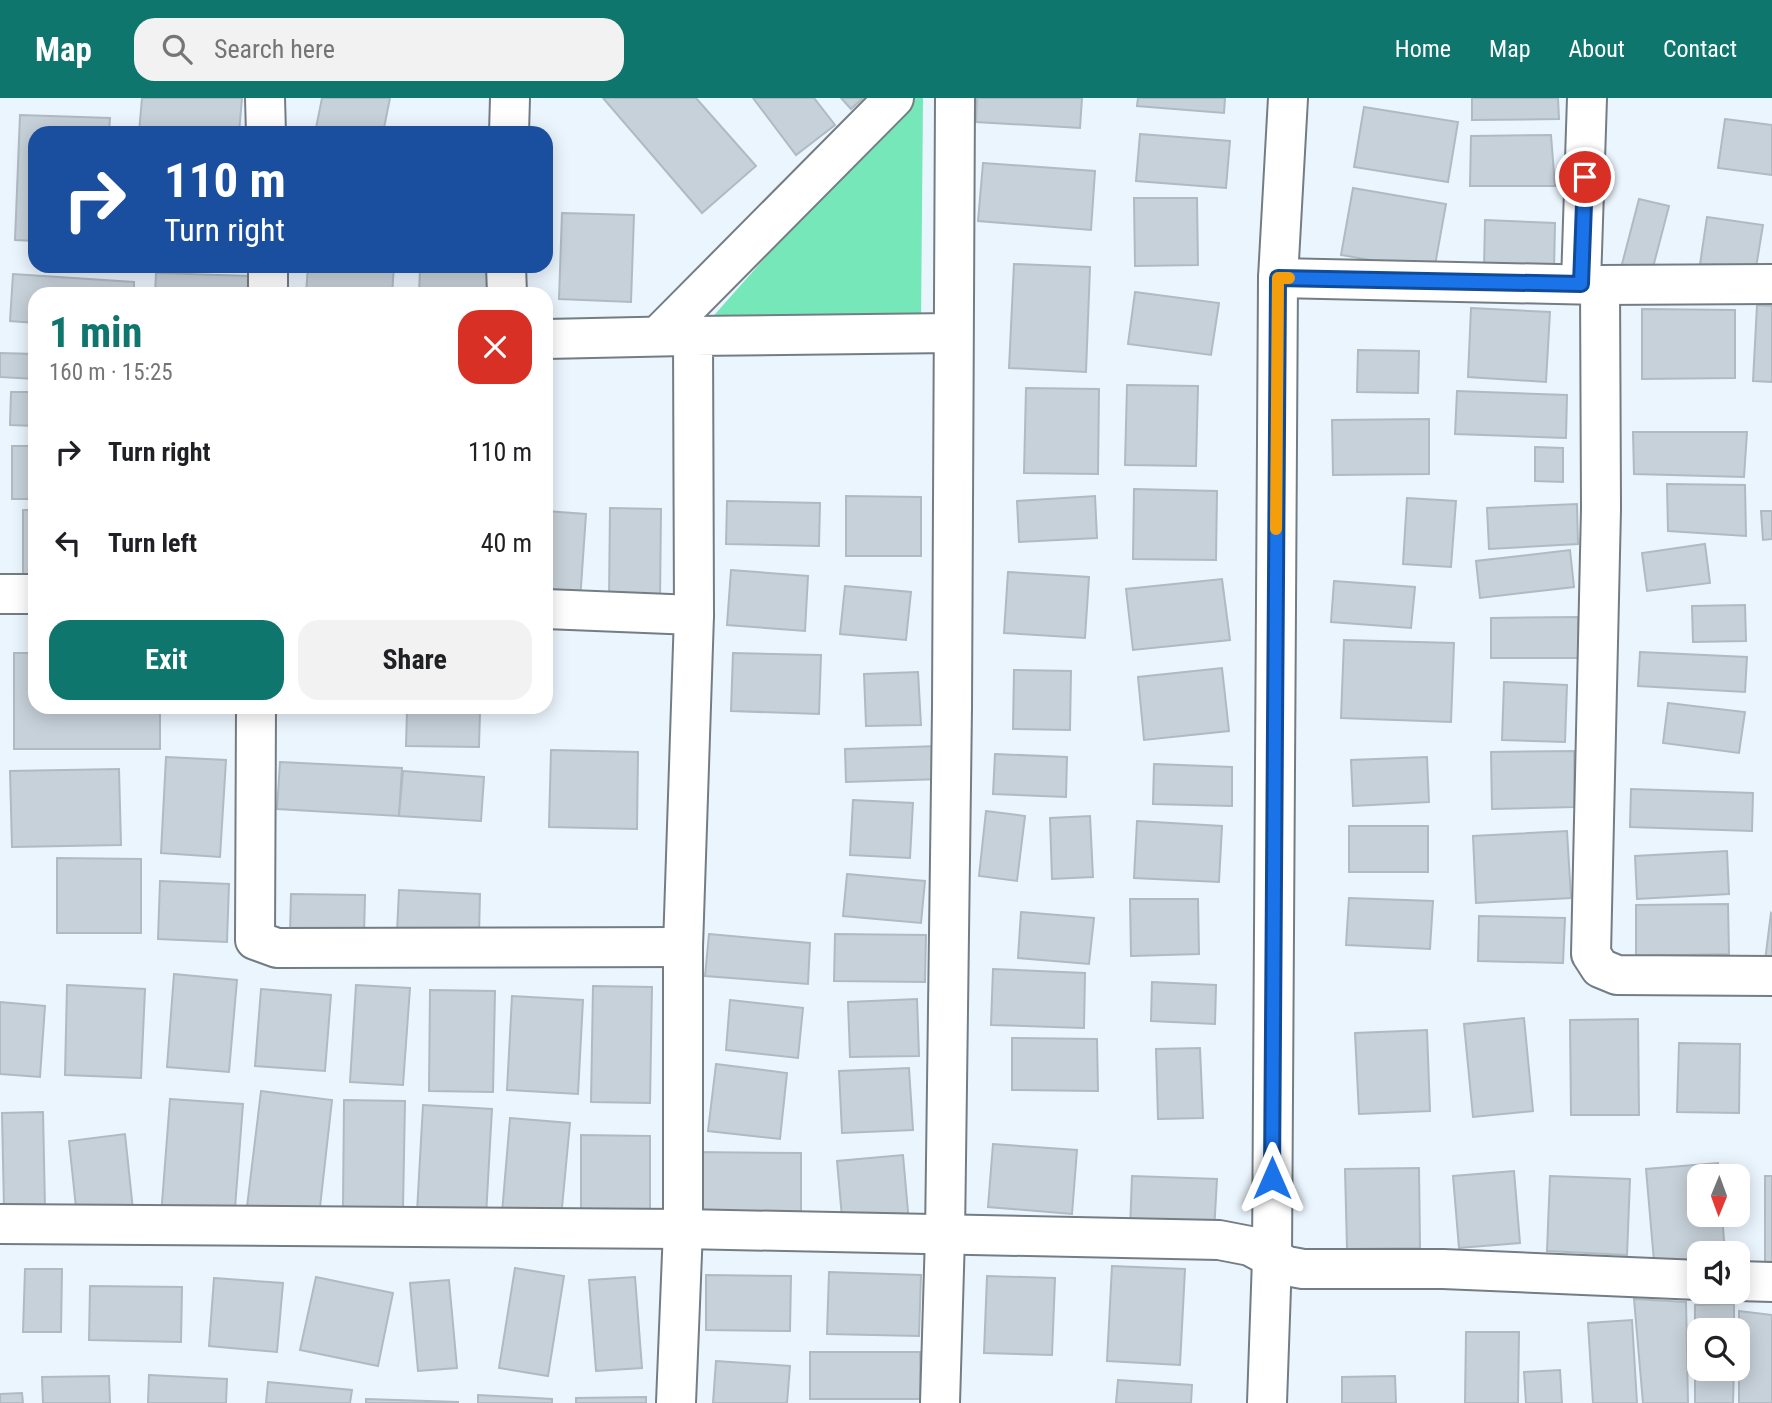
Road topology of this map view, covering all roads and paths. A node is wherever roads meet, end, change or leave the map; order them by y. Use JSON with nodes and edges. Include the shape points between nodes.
{"nodes":[{"id":1,"x":265,"y":98,"type":"edge"},
{"id":2,"x":510,"y":98,"type":"edge"},
{"id":3,"x":894,"y":98,"type":"edge"},
{"id":4,"x":955,"y":98,"type":"edge"},
{"id":5,"x":1288,"y":98,"type":"edge"},
{"id":6,"x":1587,"y":98,"type":"edge"},
{"id":7,"x":266,"y":126,"type":"edge"},
{"id":8,"x":509,"y":126,"type":"edge"},
{"id":9,"x":1278,"y":278,"type":"junction"},
{"id":10,"x":1591,"y":284,"type":"junction"},
{"id":11,"x":1772,"y":284,"type":"edge"},
{"id":12,"x":953,"y":333,"type":"junction"},
{"id":13,"x":675,"y":336,"type":"junction"},
{"id":14,"x":553,"y":339,"type":"edge"},
{"id":15,"x":0,"y":594,"type":"edge"},
{"id":16,"x":28,"y":594,"type":"edge"},
{"id":17,"x":553,"y":609,"type":"edge"},
{"id":18,"x":694,"y":615,"type":"junction"},
{"id":19,"x":256,"y":714,"type":"edge"},
{"id":20,"x":683,"y":947,"type":"junction"},
{"id":21,"x":1772,"y":976,"type":"edge"},
{"id":22,"x":0,"y":1224,"type":"edge"},
{"id":23,"x":683,"y":1229,"type":"junction"},
{"id":24,"x":945,"y":1236,"type":"junction"},
{"id":25,"x":1272,"y":1259,"type":"junction"},
{"id":26,"x":1687,"y":1279,"type":"edge"},
{"id":27,"x":1750,"y":1281,"type":"edge"},
{"id":28,"x":1772,"y":1282,"type":"edge"},
{"id":29,"x":676,"y":1403,"type":"edge"},
{"id":30,"x":940,"y":1403,"type":"edge"},
{"id":31,"x":1267,"y":1403,"type":"edge"}],
"edges":[{"from":1,"to":7,"type":"street"},
{"from":2,"to":8,"type":"street"},
{"from":3,"to":13,"type":"street"},
{"from":4,"to":12,"type":"street"},
{"from":5,"to":9,"type":"street"},
{"from":6,"to":10,"type":"street"},
{"from":9,"to":10,"type":"street"},
{"from":9,"to":25,"type":"street"},
{"from":10,"to":11,"type":"street"},
{"from":10,"to":21,"type":"street","via":[[1601,509],[1591,954],[1600,968],[1616,975]]},
{"from":12,"to":13,"type":"street"},
{"from":12,"to":24,"type":"street"},
{"from":13,"to":14,"type":"street"},
{"from":13,"to":18,"type":"street"},
{"from":15,"to":16,"type":"street"},
{"from":17,"to":18,"type":"street"},
{"from":18,"to":20,"type":"street"},
{"from":19,"to":20,"type":"street","via":[[255,940],[277,948]]},
{"from":20,"to":23,"type":"street"},
{"from":22,"to":23,"type":"street"},
{"from":23,"to":24,"type":"street"},
{"from":23,"to":29,"type":"street"},
{"from":24,"to":25,"type":"street","via":[[1219,1240],[1250,1246]]},
{"from":24,"to":30,"type":"street"},
{"from":25,"to":26,"type":"street","via":[[1303,1269],[1443,1269]]},
{"from":25,"to":31,"type":"street"},
{"from":27,"to":28,"type":"street"}]}
